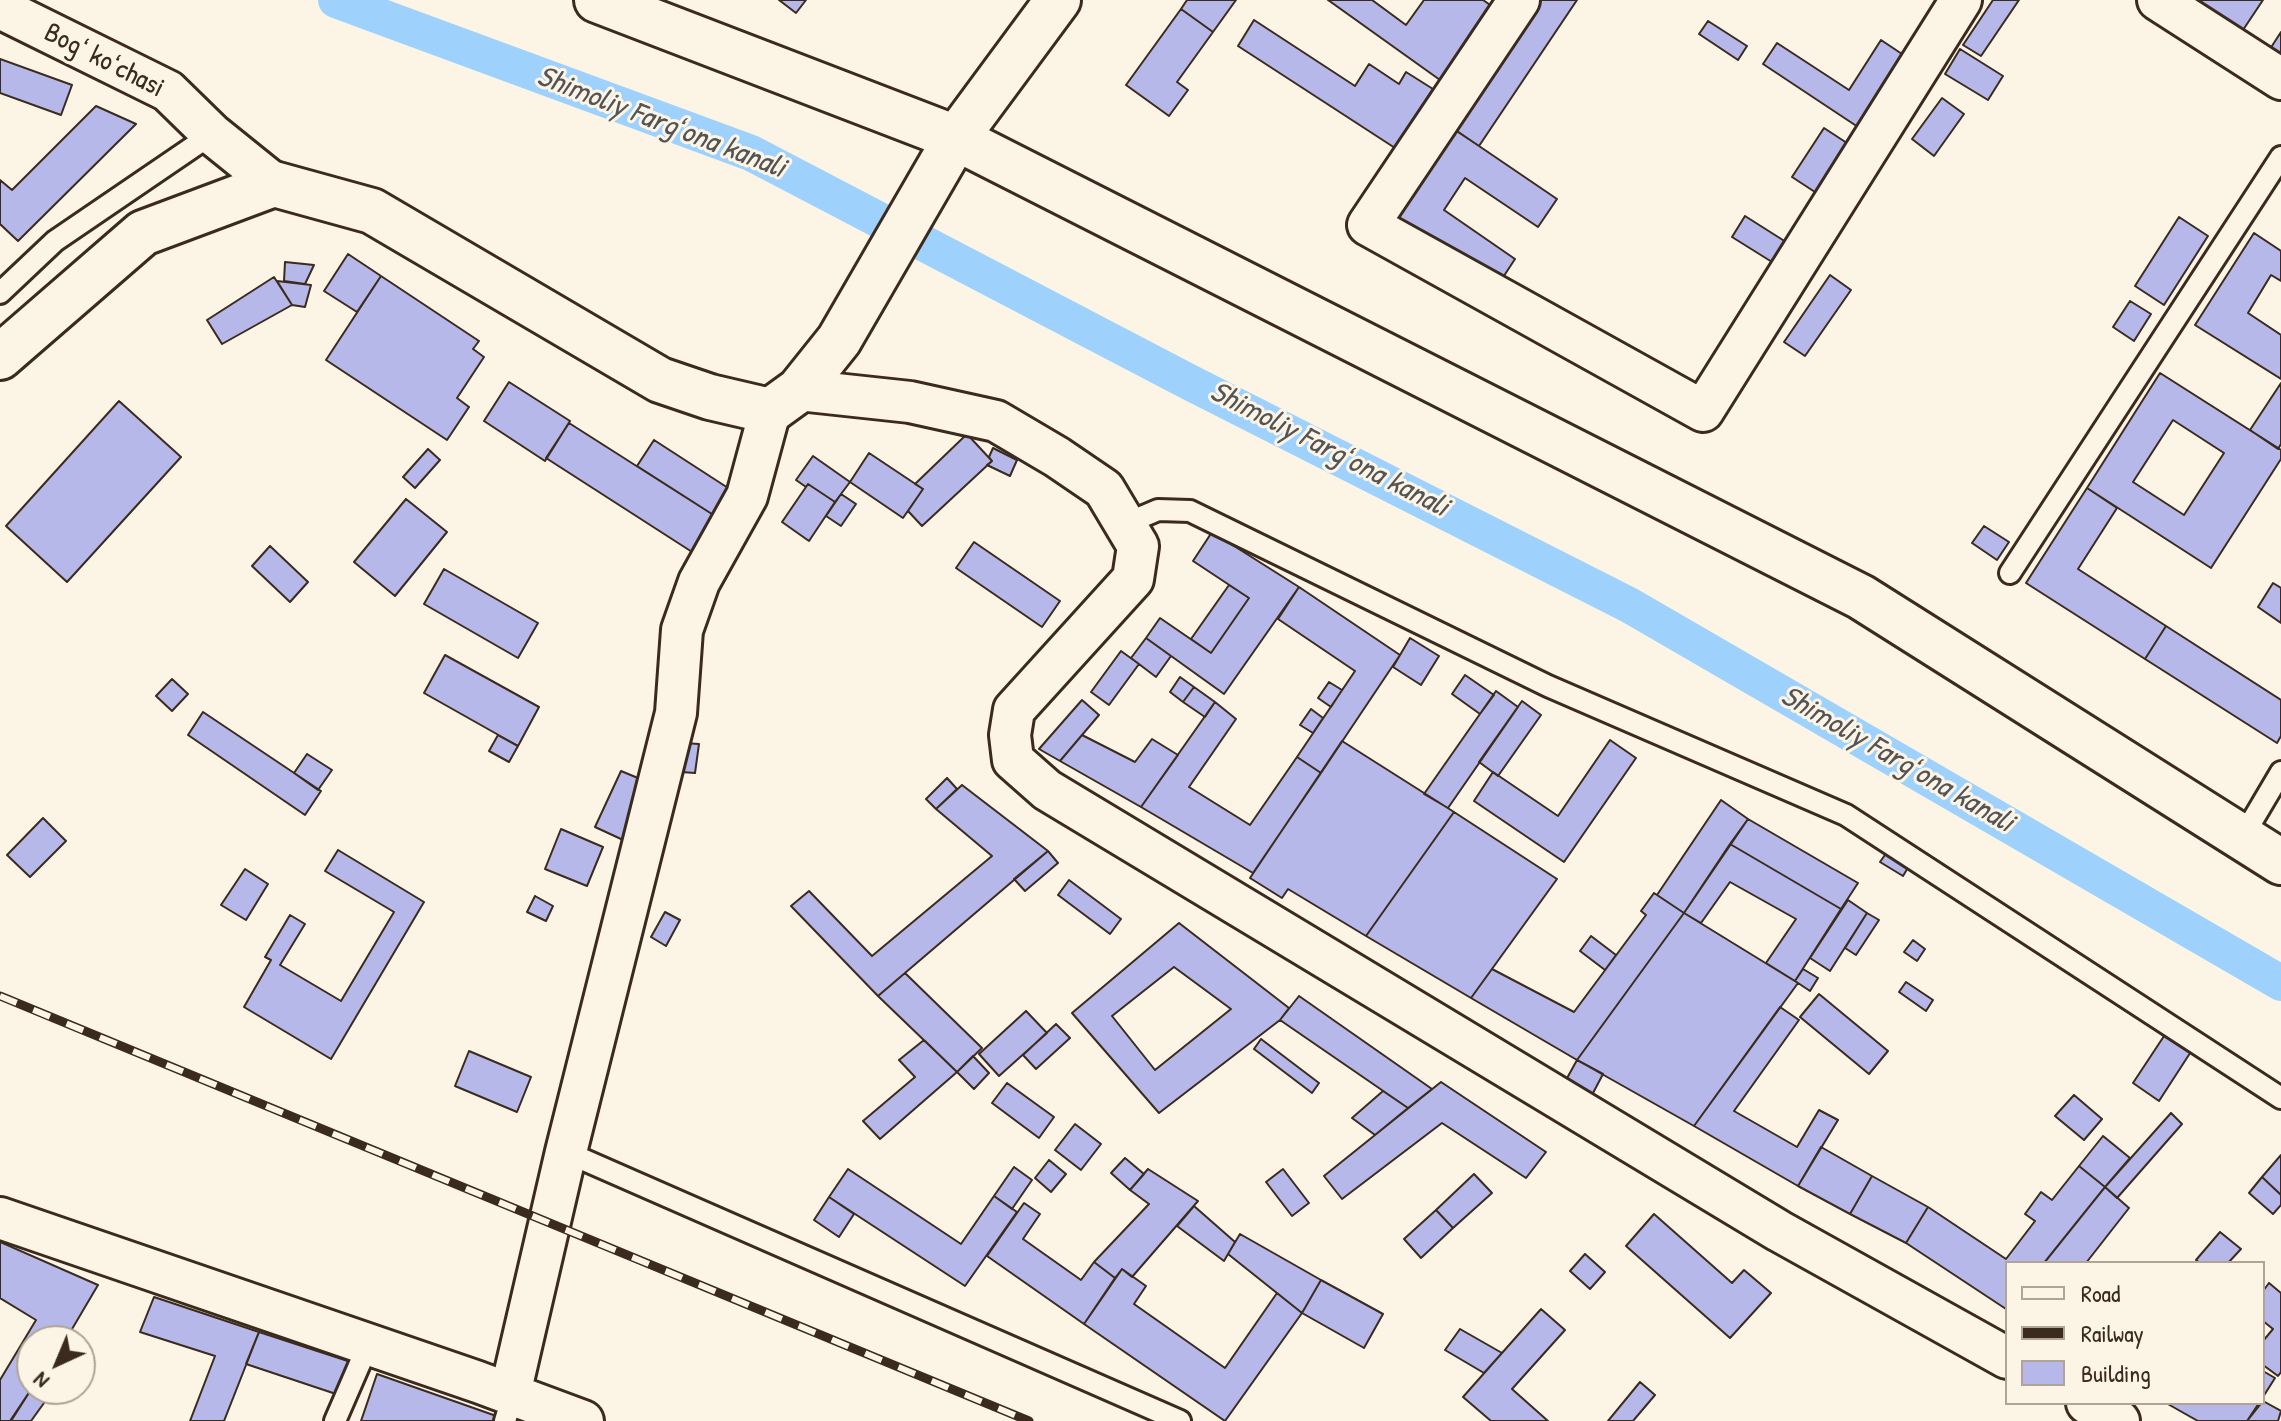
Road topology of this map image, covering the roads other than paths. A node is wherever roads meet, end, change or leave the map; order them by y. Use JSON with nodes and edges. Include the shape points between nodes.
{"nodes":[{"id":1,"x":597,"y":0,"type":"edge"},
{"id":2,"x":1058,"y":0,"type":"edge"},
{"id":3,"x":1519,"y":0,"type":"edge"},
{"id":4,"x":1961,"y":0,"type":"edge"},
{"id":5,"x":2158,"y":0,"type":"edge"},
{"id":6,"x":0,"y":8,"type":"edge"},
{"id":7,"x":2281,"y":79,"type":"edge"},
{"id":8,"x":212,"y":134,"type":"junction"},
{"id":9,"x":956,"y":138,"type":"junction"},
{"id":10,"x":2281,"y":157,"type":"edge"},
{"id":11,"x":274,"y":184,"type":"junction"},
{"id":12,"x":0,"y":293,"type":"edge"},
{"id":13,"x":0,"y":357,"type":"edge"},
{"id":14,"x":785,"y":400,"type":"junction"},
{"id":15,"x":1125,"y":524,"type":"junction"},
{"id":16,"x":2010,"y":573,"type":"dead end"},
{"id":17,"x":2281,"y":772,"type":"edge"},
{"id":18,"x":2242,"y":838,"type":"junction"},
{"id":19,"x":2281,"y":862,"type":"edge"},
{"id":20,"x":2281,"y":1098,"type":"edge"},
{"id":21,"x":566,"y":1152,"type":"junction"},
{"id":22,"x":0,"y":1218,"type":"edge"},
{"id":23,"x":368,"y":1345,"type":"junction"},
{"id":24,"x":2005,"y":1357,"type":"edge"},
{"id":25,"x":509,"y":1404,"type":"edge"},
{"id":26,"x":2091,"y":1405,"type":"edge"},
{"id":27,"x":335,"y":1421,"type":"edge"},
{"id":28,"x":583,"y":1421,"type":"edge"},
{"id":29,"x":1180,"y":1421,"type":"edge"},
{"id":30,"x":2119,"y":1421,"type":"edge"}],
"edges":[{"from":1,"to":9,"type":"street"},
{"from":2,"to":9,"type":"street"},
{"from":3,"to":4,"type":"street","via":[[1368,225],[1703,411]]},
{"from":5,"to":7,"type":"street"},
{"from":6,"to":8,"type":"street","name":"Bogʻ koʻchasi","via":[[168,91]]},
{"from":8,"to":11,"type":"street","name":"Bogʻ koʻchasi"},
{"from":8,"to":12,"type":"lane","via":[[55,241]]},
{"from":9,"to":14,"type":"street","via":[[839,340]]},
{"from":9,"to":18,"type":"street","via":[[1861,597]]},
{"from":10,"to":16,"type":"lane"},
{"from":11,"to":13,"type":"street","via":[[143,233]]},
{"from":11,"to":14,"type":"street","via":[[372,211],[660,380],[710,397]]},
{"from":14,"to":15,"type":"street","via":[[910,402],[996,421],[1104,489]]},
{"from":14,"to":21,"type":"street","via":[[747,496],[699,582],[682,630],[676,713]]},
{"from":15,"to":20,"type":"lane","via":[[1158,510],[1190,511],[1548,686],[1846,815]]},
{"from":15,"to":24,"type":"street","via":[[1138,546],[1133,579],[1014,710],[1013,760],[1047,790],[1779,1231]]},
{"from":17,"to":18,"type":"lane"},
{"from":18,"to":19,"type":"street"},
{"from":21,"to":25,"type":"street"},
{"from":21,"to":29,"type":"lane"},
{"from":22,"to":23,"type":"street"},
{"from":23,"to":25,"type":"street"},
{"from":23,"to":27,"type":"lane"},
{"from":25,"to":28,"type":"street"},
{"from":26,"to":30,"type":"street"}]}
